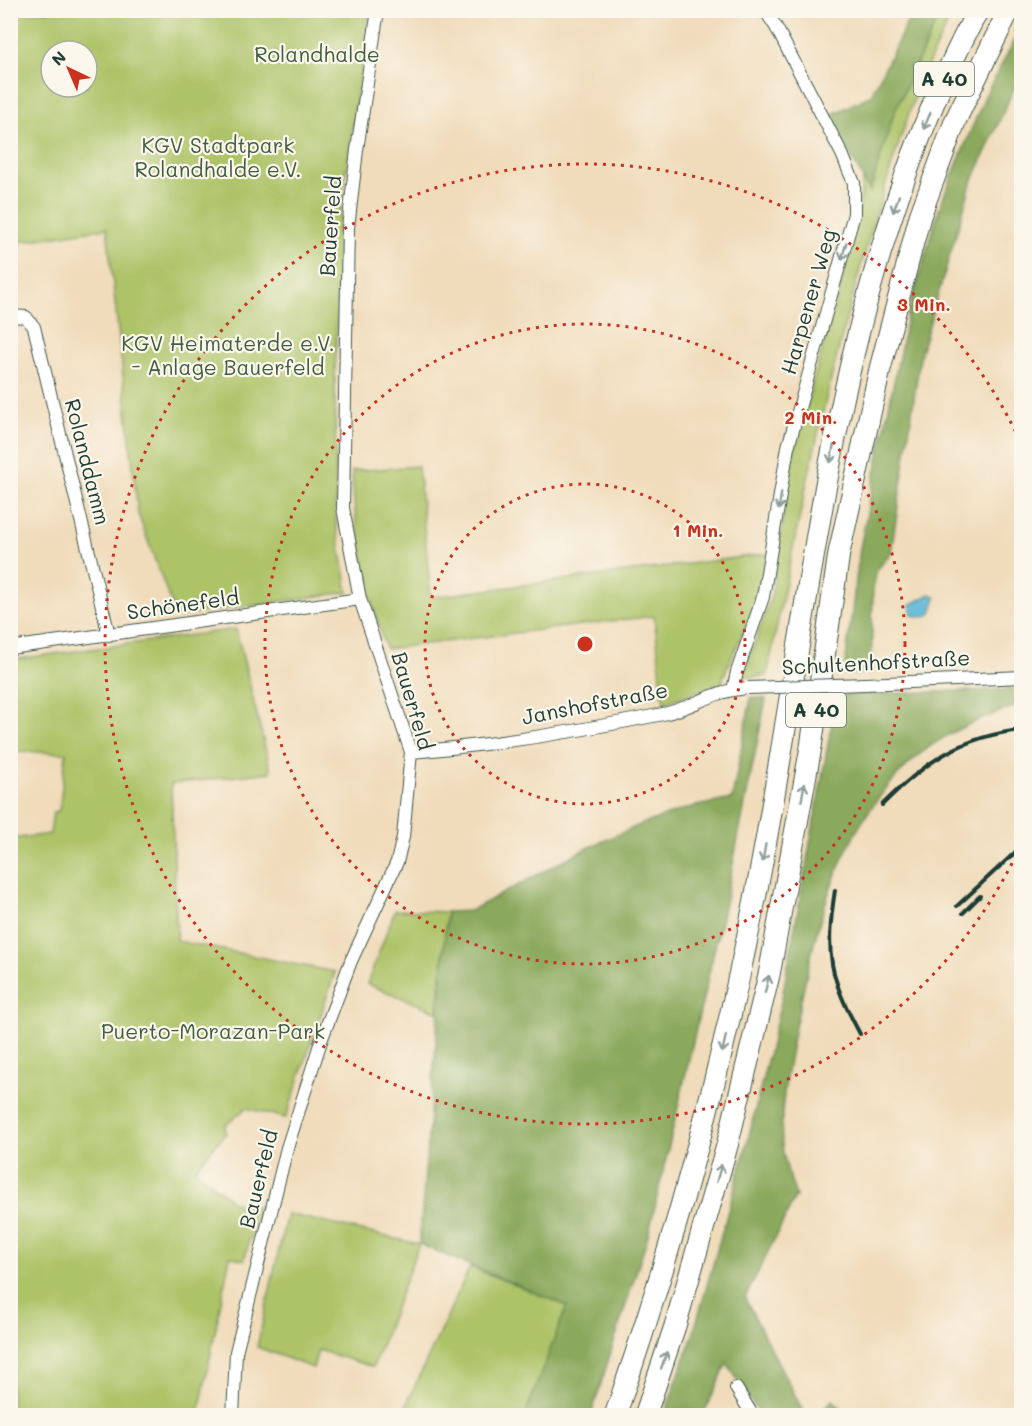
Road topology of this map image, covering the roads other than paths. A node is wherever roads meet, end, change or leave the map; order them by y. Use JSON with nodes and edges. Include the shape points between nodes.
{"nodes":[{"id":1,"x":378,"y":10,"type":"edge"},
{"id":2,"x":765,"y":10,"type":"edge"},
{"id":3,"x":978,"y":10,"type":"edge"},
{"id":4,"x":1009,"y":10,"type":"edge"},
{"id":5,"x":10,"y":316,"type":"edge"},
{"id":6,"x":360,"y":599,"type":"junction"},
{"id":7,"x":109,"y":635,"type":"junction"},
{"id":8,"x":10,"y":648,"type":"edge"},
{"id":9,"x":1022,"y":677,"type":"edge"},
{"id":10,"x":733,"y":690,"type":"junction"},
{"id":11,"x":411,"y":752,"type":"junction"},
{"id":12,"x":736,"y":1388,"type":"dead end"},
{"id":13,"x":232,"y":1416,"type":"edge"},
{"id":14,"x":615,"y":1416,"type":"edge"},
{"id":15,"x":645,"y":1416,"type":"edge"},
{"id":16,"x":753,"y":1416,"type":"edge"}],
"edges":[{"from":1,"to":6,"type":"street","name":"Bauerfeld","via":[[357,150],[346,265],[344,508]]},
{"from":2,"to":10,"type":"street","name":"Harpener Weg","one_way":true,"via":[[842,154],[854,183],[854,214],[788,447],[764,597]]},
{"from":3,"to":14,"type":"highway","number":"A 40","one_way":true,"via":[[954,55],[915,149],[884,240],[849,369],[813,556],[764,856],[723,1053],[650,1314]]},
{"from":15,"to":4,"type":"highway","number":"A 40","one_way":true,"via":[[727,1146],[769,975],[811,747],[839,553],[920,216],[956,119]]},
{"from":5,"to":7,"type":"street","name":"Rolanddamm","via":[[26,317],[34,327]]},
{"from":6,"to":7,"type":"street","name":"Schönefeld"},
{"from":6,"to":11,"type":"street","name":"Bauerfeld"},
{"from":7,"to":8,"type":"street","name":"Schönefeld"},
{"from":9,"to":10,"type":"street","name":"Schultenhofstraße","bridge":true},
{"from":10,"to":11,"type":"street","name":"Janshofstraße","via":[[667,714],[461,748]]},
{"from":11,"to":13,"type":"street","name":"Bauerfeld","via":[[401,849],[351,961],[287,1148],[236,1352]]},
{"from":12,"to":16,"type":"street"}]}
